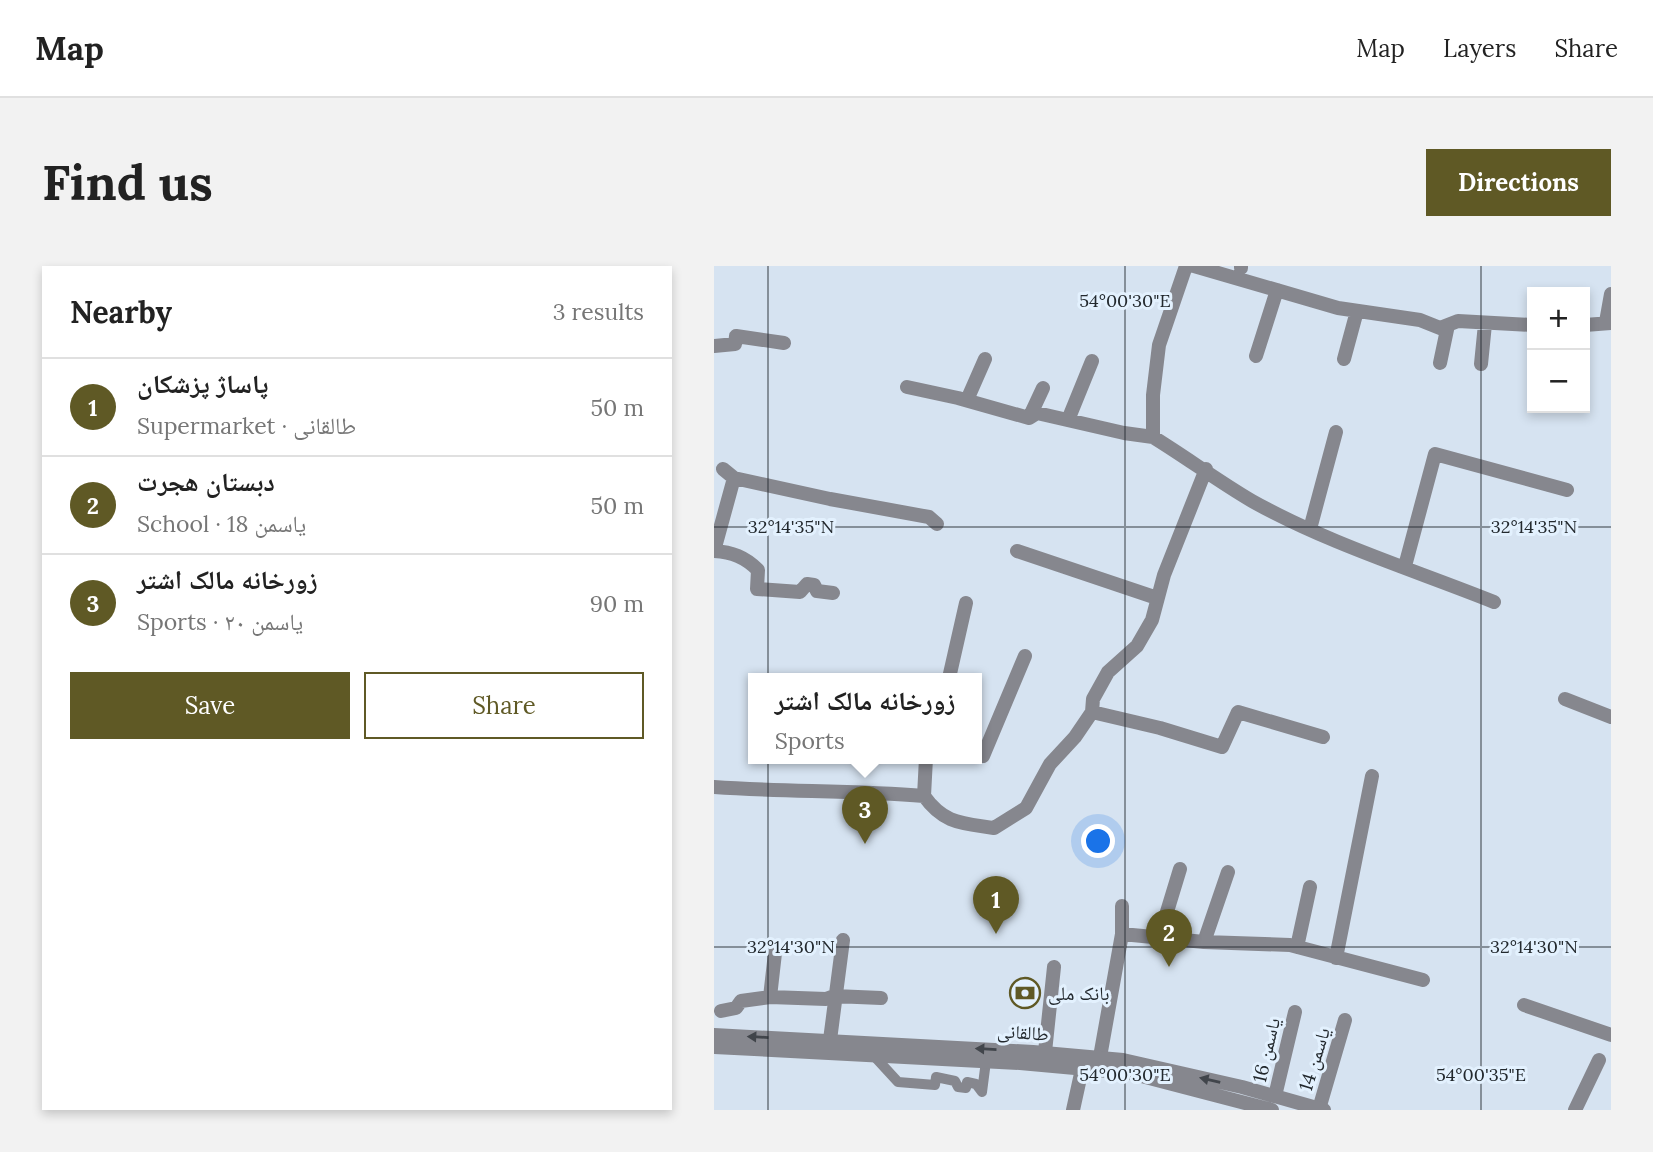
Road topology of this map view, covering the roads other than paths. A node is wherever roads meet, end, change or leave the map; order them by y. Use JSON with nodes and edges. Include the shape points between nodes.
{"nodes":[{"id":1,"x":1186,"y":266,"type":"edge"},
{"id":2,"x":1194,"y":266,"type":"edge"},
{"id":3,"x":1277,"y":290,"type":"junction"},
{"id":4,"x":1611,"y":294,"type":"edge"},
{"id":5,"x":1357,"y":311,"type":"junction"},
{"id":6,"x":1609,"y":322,"type":"edge"},
{"id":7,"x":1485,"y":324,"type":"junction"},
{"id":8,"x":1590,"y":324,"type":"edge"},
{"id":9,"x":1448,"y":325,"type":"junction"},
{"id":10,"x":1527,"y":325,"type":"edge"},
{"id":11,"x":784,"y":343,"type":"dead end"},
{"id":12,"x":714,"y":346,"type":"edge"},
{"id":13,"x":1256,"y":356,"type":"dead end"},
{"id":14,"x":985,"y":359,"type":"dead end"},
{"id":15,"x":1344,"y":359,"type":"dead end"},
{"id":16,"x":1092,"y":361,"type":"dead end"},
{"id":17,"x":1440,"y":363,"type":"dead end"},
{"id":18,"x":1481,"y":364,"type":"dead end"},
{"id":19,"x":907,"y":387,"type":"dead end"},
{"id":20,"x":1043,"y":388,"type":"dead end"},
{"id":21,"x":967,"y":400,"type":"junction"},
{"id":22,"x":1029,"y":418,"type":"junction"},
{"id":23,"x":1068,"y":420,"type":"junction"},
{"id":24,"x":1336,"y":432,"type":"dead end"},
{"id":25,"x":1153,"y":437,"type":"junction"},
{"id":26,"x":1206,"y":470,"type":"junction"},
{"id":27,"x":1567,"y":490,"type":"dead end"},
{"id":28,"x":937,"y":524,"type":"dead end"},
{"id":29,"x":1310,"y":529,"type":"junction"},
{"id":30,"x":714,"y":551,"type":"edge"},
{"id":31,"x":1017,"y":551,"type":"dead end"},
{"id":32,"x":1405,"y":566,"type":"junction"},
{"id":33,"x":832,"y":593,"type":"dead end"},
{"id":34,"x":1157,"y":598,"type":"junction"},
{"id":35,"x":1494,"y":601,"type":"dead end"},
{"id":36,"x":966,"y":603,"type":"dead end"},
{"id":37,"x":1025,"y":656,"type":"dead end"},
{"id":38,"x":950,"y":673,"type":"edge"},
{"id":39,"x":1565,"y":699,"type":"dead end"},
{"id":40,"x":1092,"y":712,"type":"junction"},
{"id":41,"x":1611,"y":717,"type":"edge"},
{"id":42,"x":1323,"y":737,"type":"dead end"},
{"id":43,"x":982,"y":756,"type":"edge"},
{"id":44,"x":926,"y":764,"type":"edge"},
{"id":45,"x":1372,"y":776,"type":"dead end"},
{"id":46,"x":714,"y":788,"type":"edge"},
{"id":47,"x":924,"y":796,"type":"junction"},
{"id":48,"x":1180,"y":869,"type":"dead end"},
{"id":49,"x":1228,"y":872,"type":"dead end"},
{"id":50,"x":1310,"y":887,"type":"dead end"},
{"id":51,"x":1122,"y":906,"type":"dead end"},
{"id":52,"x":1122,"y":934,"type":"junction"},
{"id":53,"x":1159,"y":938,"type":"junction"},
{"id":54,"x":843,"y":940,"type":"dead end"},
{"id":55,"x":1204,"y":942,"type":"junction"},
{"id":56,"x":1297,"y":947,"type":"junction"},
{"id":57,"x":775,"y":953,"type":"dead end"},
{"id":58,"x":1336,"y":958,"type":"junction"},
{"id":59,"x":1054,"y":967,"type":"dead end"},
{"id":60,"x":1423,"y":980,"type":"dead end"},
{"id":61,"x":770,"y":996,"type":"junction"},
{"id":62,"x":834,"y":996,"type":"junction"},
{"id":63,"x":881,"y":998,"type":"dead end"},
{"id":64,"x":1524,"y":1005,"type":"dead end"},
{"id":65,"x":720,"y":1011,"type":"dead end"},
{"id":66,"x":1295,"y":1012,"type":"dead end"},
{"id":67,"x":1345,"y":1020,"type":"dead end"},
{"id":68,"x":714,"y":1035,"type":"edge"},
{"id":69,"x":1611,"y":1035,"type":"edge"},
{"id":70,"x":830,"y":1040,"type":"junction"},
{"id":71,"x":714,"y":1047,"type":"edge"},
{"id":72,"x":1045,"y":1052,"type":"junction"},
{"id":73,"x":875,"y":1057,"type":"junction"},
{"id":74,"x":1599,"y":1060,"type":"dead end"},
{"id":75,"x":1089,"y":1061,"type":"junction"},
{"id":76,"x":986,"y":1062,"type":"junction"},
{"id":77,"x":1273,"y":1103,"type":"edge"},
{"id":78,"x":1321,"y":1109,"type":"edge"},
{"id":79,"x":1073,"y":1110,"type":"edge"},
{"id":80,"x":1575,"y":1110,"type":"edge"}],
"edges":[{"from":1,"to":25,"type":"street","via":[[1159,345]]},
{"from":2,"to":3,"type":"street"},
{"from":3,"to":5,"type":"street"},
{"from":3,"to":13,"type":"street"},
{"from":4,"to":6,"type":"street"},
{"from":5,"to":9,"type":"street","via":[[1420,320],[1440,328]]},
{"from":5,"to":15,"type":"street"},
{"from":6,"to":8,"type":"street"},
{"from":7,"to":9,"type":"street","via":[[1458,321]]},
{"from":7,"to":10,"type":"street"},
{"from":7,"to":18,"type":"street"},
{"from":9,"to":17,"type":"street"},
{"from":11,"to":12,"type":"street","via":[[736,335],[735,344]]},
{"from":14,"to":21,"type":"street"},
{"from":16,"to":23,"type":"street"},
{"from":19,"to":21,"type":"street"},
{"from":20,"to":22,"type":"street"},
{"from":21,"to":22,"type":"street"},
{"from":22,"to":23,"type":"street","via":[[1037,413]]},
{"from":23,"to":25,"type":"street"},
{"from":24,"to":29,"type":"street"},
{"from":25,"to":26,"type":"street"},
{"from":26,"to":29,"type":"street","via":[[1251,500]]},
{"from":26,"to":34,"type":"street"},
{"from":27,"to":32,"type":"street","via":[[1435,454]]},
{"from":28,"to":30,"type":"street","via":[[929,517],[728,474]]},
{"from":29,"to":32,"type":"street"},
{"from":30,"to":33,"type":"street","via":[[748,560],[758,570],[757,589],[800,592],[807,584]]},
{"from":31,"to":34,"type":"street"},
{"from":32,"to":35,"type":"street"},
{"from":34,"to":40,"type":"street","via":[[1152,620],[1137,646],[1108,672],[1093,699]]},
{"from":36,"to":38,"type":"street"},
{"from":37,"to":43,"type":"street"},
{"from":39,"to":41,"type":"street"},
{"from":40,"to":42,"type":"street","via":[[1222,747],[1238,712]]},
{"from":40,"to":47,"type":"street","via":[[1050,764],[1026,808],[994,828],[935,812]]},
{"from":44,"to":47,"type":"street"},
{"from":45,"to":58,"type":"street"},
{"from":46,"to":47,"type":"street"},
{"from":48,"to":53,"type":"street"},
{"from":49,"to":55,"type":"street"},
{"from":50,"to":56,"type":"street"},
{"from":51,"to":52,"type":"street"},
{"from":52,"to":53,"type":"street"},
{"from":52,"to":75,"type":"street"},
{"from":53,"to":55,"type":"street"},
{"from":54,"to":62,"type":"street"},
{"from":55,"to":56,"type":"street"},
{"from":56,"to":58,"type":"street"},
{"from":57,"to":61,"type":"street"},
{"from":58,"to":60,"type":"street"},
{"from":59,"to":72,"type":"street"},
{"from":61,"to":62,"type":"street"},
{"from":61,"to":65,"type":"street","via":[[741,1001],[736,1008]]},
{"from":62,"to":63,"type":"street"},
{"from":62,"to":70,"type":"street"},
{"from":64,"to":69,"type":"street"},
{"from":66,"to":77,"type":"street","name":"یاسمن 16"},
{"from":67,"to":78,"type":"street","name":"یاسمن 14"},
{"from":70,"to":68,"type":"street","name":"طالقانی","one_way":true},
{"from":72,"to":70,"type":"street","name":"طالقانی","one_way":true},
{"from":71,"to":73,"type":"street","name":"طالقانی"},
{"from":72,"to":75,"type":"street","name":"طالقانی"},
{"from":73,"to":76,"type":"street","name":"طالقانی"},
{"from":73,"to":76,"type":"lane","via":[[898,1082],[934,1085],[936,1077],[955,1080],[958,1087],[976,1084],[982,1092]]},
{"from":74,"to":80,"type":"street"},
{"from":75,"to":76,"type":"street","name":"طالقانی"},
{"from":75,"to":77,"type":"street","name":"طالقانی"},
{"from":77,"to":75,"type":"street","name":"طالقانی","one_way":true,"via":[[1123,1060]]},
{"from":75,"to":79,"type":"street"},
{"from":77,"to":78,"type":"street","name":"طالقانی"}]}
